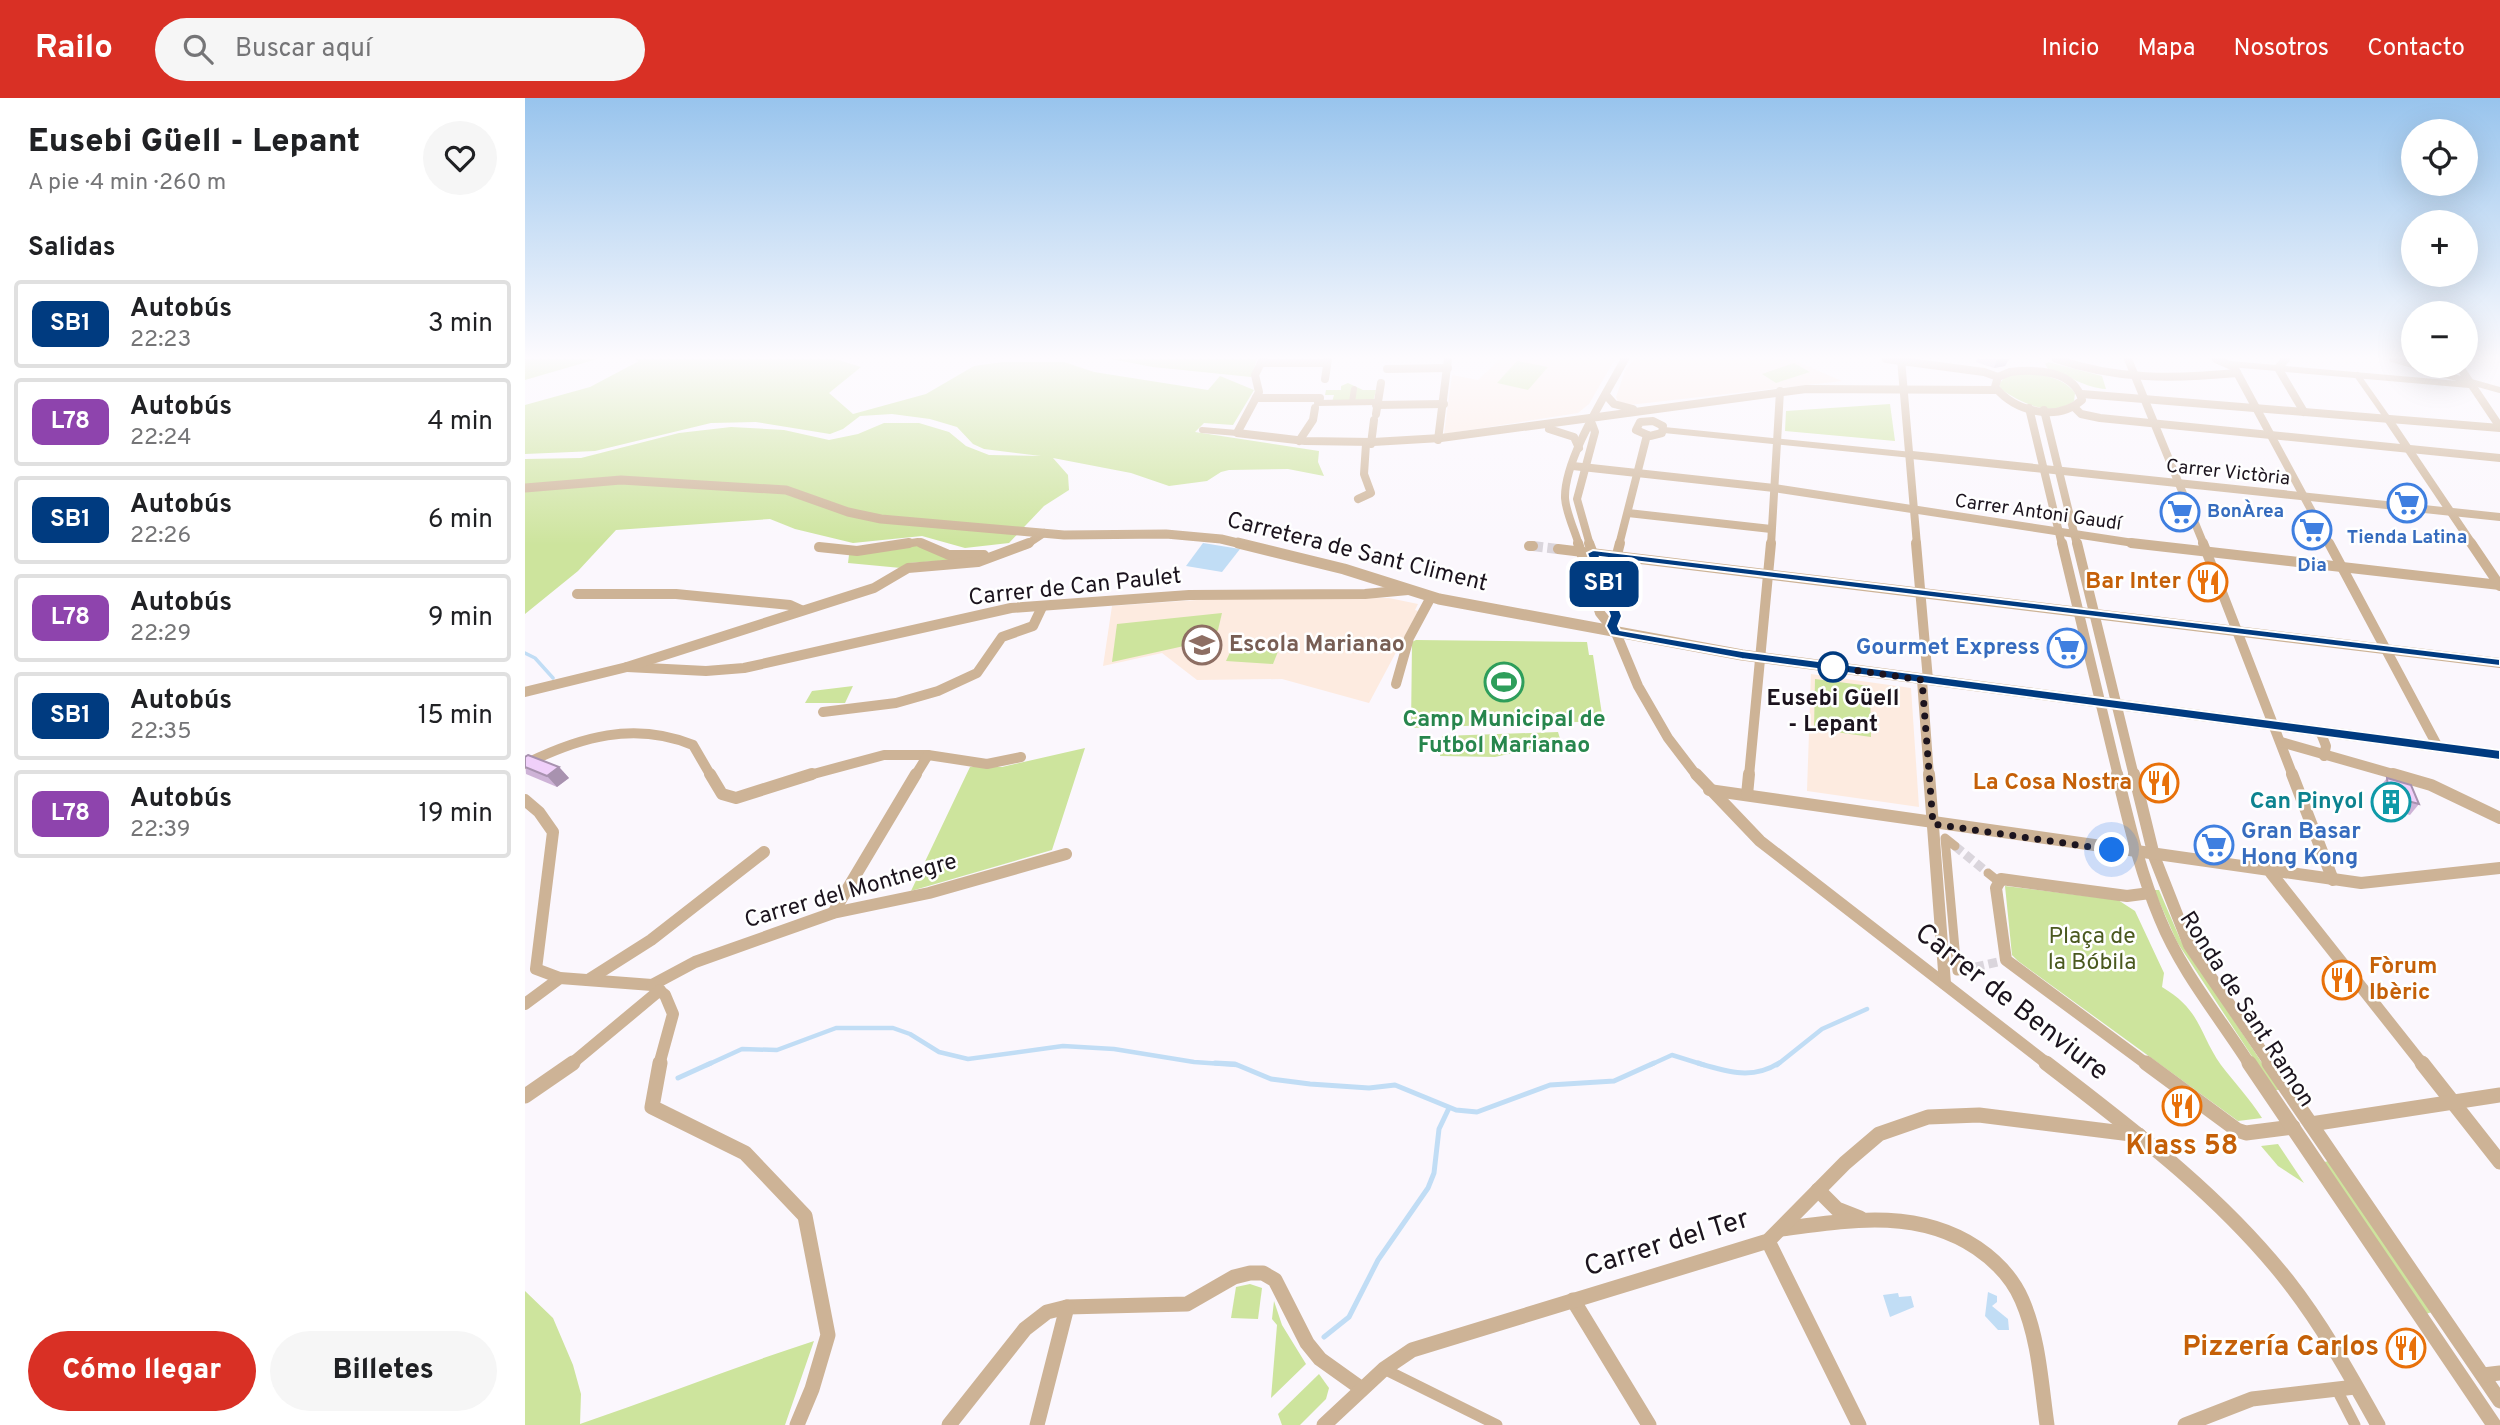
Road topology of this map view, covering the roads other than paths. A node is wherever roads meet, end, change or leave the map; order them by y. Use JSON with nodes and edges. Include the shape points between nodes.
{"nodes":[{"id":1,"x":1244,"y":421,"type":"edge"},
{"id":2,"x":1312,"y":421,"type":"edge"},
{"id":3,"x":1374,"y":421,"type":"edge"},
{"id":4,"x":1441,"y":421,"type":"edge"},
{"id":5,"x":1595,"y":421,"type":"edge"},
{"id":6,"x":1604,"y":421,"type":"edge"},
{"id":7,"x":1604,"y":421,"type":"edge"},
{"id":8,"x":1779,"y":421,"type":"edge"},
{"id":9,"x":1909,"y":421,"type":"edge"},
{"id":10,"x":2032,"y":421,"type":"edge"},
{"id":11,"x":2046,"y":421,"type":"edge"},
{"id":12,"x":2126,"y":421,"type":"edge"},
{"id":13,"x":2153,"y":421,"type":"edge"},
{"id":14,"x":2262,"y":421,"type":"edge"},
{"id":15,"x":2389,"y":421,"type":"edge"},
{"id":16,"x":2415,"y":421,"type":"edge"},
{"id":17,"x":1572,"y":422,"type":"joint"},
{"id":18,"x":2154,"y":424,"type":"junction"},
{"id":19,"x":1594,"y":425,"type":"junction"},
{"id":20,"x":1540,"y":427,"type":"junction"},
{"id":21,"x":2500,"y":427,"type":"edge"},
{"id":22,"x":1202,"y":430,"type":"dead end"},
{"id":23,"x":1664,"y":430,"type":"junction"},
{"id":24,"x":1237,"y":433,"type":"junction"},
{"id":25,"x":1647,"y":435,"type":"junction"},
{"id":26,"x":2270,"y":435,"type":"junction"},
{"id":27,"x":1438,"y":440,"type":"junction"},
{"id":28,"x":1778,"y":441,"type":"junction"},
{"id":29,"x":1299,"y":442,"type":"junction"},
{"id":30,"x":1369,"y":444,"type":"junction"},
{"id":31,"x":1579,"y":448,"type":"junction"},
{"id":32,"x":2407,"y":449,"type":"junction"},
{"id":33,"x":1912,"y":454,"type":"junction"},
{"id":34,"x":2500,"y":458,"type":"edge"},
{"id":35,"x":1573,"y":466,"type":"junction"},
{"id":36,"x":1584,"y":467,"type":"junction"},
{"id":37,"x":2043,"y":468,"type":"junction"},
{"id":38,"x":2058,"y":470,"type":"junction"},
{"id":39,"x":1638,"y":473,"type":"junction"},
{"id":40,"x":2180,"y":484,"type":"junction"},
{"id":41,"x":525,"y":488,"type":"edge"},
{"id":42,"x":1774,"y":488,"type":"junction"},
{"id":43,"x":2302,"y":496,"type":"junction"},
{"id":44,"x":1358,"y":499,"type":"dead end"},
{"id":45,"x":1915,"y":512,"type":"junction"},
{"id":46,"x":2450,"y":512,"type":"junction"},
{"id":47,"x":1629,"y":513,"type":"junction"},
{"id":48,"x":2500,"y":517,"type":"edge"},
{"id":49,"x":1771,"y":529,"type":"junction"},
{"id":50,"x":1044,"y":533,"type":"junction"},
{"id":51,"x":2059,"y":535,"type":"junction"},
{"id":52,"x":2074,"y":537,"type":"junction"},
{"id":53,"x":819,"y":547,"type":"dead end"},
{"id":54,"x":1558,"y":549,"type":"tunnel mouth"},
{"id":55,"x":1579,"y":552,"type":"junction"},
{"id":56,"x":2207,"y":552,"type":"junction"},
{"id":57,"x":1593,"y":553,"type":"junction"},
{"id":58,"x":966,"y":555,"type":"junction"},
{"id":59,"x":1000,"y":555,"type":"junction"},
{"id":60,"x":1618,"y":556,"type":"junction"},
{"id":61,"x":960,"y":564,"type":"junction"},
{"id":62,"x":2341,"y":567,"type":"junction"},
{"id":63,"x":1769,"y":575,"type":"junction"},
{"id":64,"x":1382,"y":580,"type":"junction"},
{"id":65,"x":2500,"y":585,"type":"edge"},
{"id":66,"x":1408,"y":590,"type":"junction"},
{"id":67,"x":1607,"y":593,"type":"junction"},
{"id":68,"x":1921,"y":593,"type":"junction"},
{"id":69,"x":577,"y":594,"type":"dead end"},
{"id":70,"x":1366,"y":594,"type":"junction"},
{"id":71,"x":1431,"y":597,"type":"junction"},
{"id":72,"x":1042,"y":607,"type":"junction"},
{"id":73,"x":801,"y":610,"type":"junction"},
{"id":74,"x":2078,"y":612,"type":"junction"},
{"id":75,"x":2092,"y":614,"type":"junction"},
{"id":76,"x":1614,"y":629,"type":"junction"},
{"id":77,"x":2237,"y":633,"type":"junction"},
{"id":78,"x":2385,"y":650,"type":"junction"},
{"id":79,"x":671,"y":651,"type":"junction"},
{"id":80,"x":1760,"y":657,"type":"junction"},
{"id":81,"x":2500,"y":663,"type":"edge"},
{"id":82,"x":627,"y":667,"type":"junction"},
{"id":83,"x":660,"y":668,"type":"junction"},
{"id":84,"x":1925,"y":680,"type":"junction"},
{"id":85,"x":1396,"y":684,"type":"dead end"},
{"id":86,"x":525,"y":692,"type":"edge"},
{"id":87,"x":2099,"y":702,"type":"junction"},
{"id":88,"x":2115,"y":704,"type":"junction"},
{"id":89,"x":823,"y":712,"type":"dead end"},
{"id":90,"x":2274,"y":725,"type":"junction"},
{"id":91,"x":2320,"y":731,"type":"junction"},
{"id":92,"x":2281,"y":743,"type":"junction"},
{"id":93,"x":2438,"y":747,"type":"junction"},
{"id":94,"x":928,"y":755,"type":"junction"},
{"id":95,"x":2500,"y":755,"type":"edge"},
{"id":96,"x":2324,"y":756,"type":"junction"},
{"id":97,"x":1021,"y":757,"type":"dead end"},
{"id":98,"x":525,"y":764,"type":"edge"},
{"id":99,"x":1709,"y":790,"type":"junction"},
{"id":100,"x":1747,"y":796,"type":"junction"},
{"id":101,"x":525,"y":800,"type":"edge"},
{"id":102,"x":2500,"y":818,"type":"edge"},
{"id":103,"x":1933,"y":824,"type":"junction"},
{"id":104,"x":1955,"y":846,"type":"dead end"},
{"id":105,"x":764,"y":852,"type":"dead end"},
{"id":106,"x":2137,"y":853,"type":"junction"},
{"id":107,"x":1066,"y":854,"type":"dead end"},
{"id":108,"x":2154,"y":856,"type":"junction"},
{"id":109,"x":2500,"y":868,"type":"edge"},
{"id":110,"x":2271,"y":873,"type":"junction"},
{"id":111,"x":2333,"y":880,"type":"junction"},
{"id":112,"x":2150,"y":893,"type":"junction"},
{"id":113,"x":833,"y":913,"type":"junction"},
{"id":114,"x":1962,"y":970,"type":"dead end"},
{"id":115,"x":560,"y":978,"type":"junction"},
{"id":116,"x":588,"y":980,"type":"junction"},
{"id":117,"x":1945,"y":984,"type":"junction"},
{"id":118,"x":656,"y":988,"type":"junction"},
{"id":119,"x":525,"y":1004,"type":"edge"},
{"id":120,"x":525,"y":1096,"type":"edge"},
{"id":121,"x":2500,"y":1096,"type":"edge"},
{"id":122,"x":2453,"y":1102,"type":"junction"},
{"id":123,"x":2311,"y":1124,"type":"junction"},
{"id":124,"x":2294,"y":1127,"type":"junction"},
{"id":125,"x":2139,"y":1135,"type":"junction"},
{"id":126,"x":2500,"y":1162,"type":"edge"},
{"id":127,"x":1818,"y":1190,"type":"junction"},
{"id":128,"x":1863,"y":1219,"type":"junction"},
{"id":129,"x":1781,"y":1229,"type":"junction"},
{"id":130,"x":1768,"y":1241,"type":"junction"},
{"id":131,"x":1573,"y":1300,"type":"junction"},
{"id":132,"x":1067,"y":1307,"type":"junction"},
{"id":133,"x":1384,"y":1369,"type":"junction"},
{"id":134,"x":2500,"y":1373,"type":"edge"},
{"id":135,"x":2483,"y":1375,"type":"junction"},
{"id":136,"x":2355,"y":1387,"type":"junction"},
{"id":137,"x":2336,"y":1388,"type":"junction"},
{"id":138,"x":1362,"y":1389,"type":"junction"},
{"id":139,"x":2500,"y":1401,"type":"edge"},
{"id":140,"x":797,"y":1425,"type":"edge"},
{"id":141,"x":949,"y":1425,"type":"edge"},
{"id":142,"x":1037,"y":1425,"type":"edge"},
{"id":143,"x":1324,"y":1425,"type":"edge"},
{"id":144,"x":1497,"y":1425,"type":"edge"},
{"id":145,"x":1649,"y":1425,"type":"edge"},
{"id":146,"x":1859,"y":1425,"type":"edge"},
{"id":147,"x":2047,"y":1425,"type":"edge"},
{"id":148,"x":2185,"y":1425,"type":"edge"},
{"id":149,"x":2355,"y":1425,"type":"edge"},
{"id":150,"x":2378,"y":1425,"type":"edge"},
{"id":151,"x":2494,"y":1425,"type":"edge"}],
"edges":[{"from":1,"to":24,"type":"street"},
{"from":2,"to":29,"type":"street"},
{"from":3,"to":30,"type":"street"},
{"from":4,"to":27,"type":"street"},
{"from":5,"to":19,"type":"street"},
{"from":6,"to":19,"type":"street"},
{"from":7,"to":19,"type":"street"},
{"from":8,"to":28,"type":"street"},
{"from":9,"to":33,"type":"street"},
{"from":10,"to":37,"type":"street","name":"Ronda de Sant Ramon"},
{"from":11,"to":38,"type":"street","name":"Ronda de Sant Ramon"},
{"from":12,"to":18,"type":"street"},
{"from":13,"to":18,"type":"street"},
{"from":14,"to":26,"type":"street"},
{"from":15,"to":32,"type":"street"},
{"from":16,"to":21,"type":"street"},
{"from":17,"to":19,"type":"street"},
{"from":17,"to":20,"type":"street"},
{"from":18,"to":26,"type":"street"},
{"from":18,"to":40,"type":"street"},
{"from":19,"to":31,"type":"street","name":"Carrer de Benviure"},
{"from":19,"to":36,"type":"street","name":"Carrer de Benviure"},
{"from":20,"to":27,"type":"street"},
{"from":20,"to":31,"type":"street","via":[[1567,433]]},
{"from":22,"to":24,"type":"street"},
{"from":23,"to":25,"type":"street"},
{"from":23,"to":25,"type":"street","via":[[1653,421],[1637,424],[1638,432]]},
{"from":23,"to":28,"type":"street"},
{"from":24,"to":29,"type":"street"},
{"from":25,"to":39,"type":"street"},
{"from":26,"to":32,"type":"street"},
{"from":26,"to":43,"type":"street"},
{"from":27,"to":30,"type":"street"},
{"from":28,"to":33,"type":"street"},
{"from":28,"to":42,"type":"street"},
{"from":29,"to":30,"type":"street"},
{"from":30,"to":44,"type":"street","via":[[1364,474],[1371,493]]},
{"from":31,"to":35,"type":"street","name":"Carrer de Benviure"},
{"from":32,"to":34,"type":"street"},
{"from":32,"to":46,"type":"street"},
{"from":33,"to":37,"type":"street","name":"Carrer Victòria"},
{"from":33,"to":45,"type":"street"},
{"from":35,"to":36,"type":"street","name":"Carrer Antoni Gaudí"},
{"from":35,"to":55,"type":"street","name":"Carrer de Benviure","via":[[1565,499]]},
{"from":36,"to":39,"type":"street","name":"Carrer Antoni Gaudí"},
{"from":36,"to":57,"type":"street","name":"Carrer de Benviure","via":[[1577,499]]},
{"from":37,"to":38,"type":"street","name":"Carrer Victòria"},
{"from":37,"to":51,"type":"street","name":"Ronda de Sant Ramon"},
{"from":38,"to":40,"type":"street","name":"Carrer Victòria"},
{"from":38,"to":52,"type":"street","name":"Ronda de Sant Ramon"},
{"from":39,"to":42,"type":"street","name":"Carrer Antoni Gaudí"},
{"from":39,"to":47,"type":"street"},
{"from":40,"to":43,"type":"street","name":"Carrer Victòria"},
{"from":40,"to":56,"type":"street"},
{"from":41,"to":50,"type":"street","name":"Carretera de Sant Climent","via":[[629,480],[786,490],[862,516]]},
{"from":42,"to":45,"type":"street","name":"Carrer Antoni Gaudí"},
{"from":42,"to":49,"type":"street"},
{"from":43,"to":46,"type":"street","name":"Carrer Victòria"},
{"from":43,"to":62,"type":"street"},
{"from":45,"to":51,"type":"street","name":"Carrer Antoni Gaudí"},
{"from":45,"to":68,"type":"street"},
{"from":46,"to":48,"type":"street","name":"Carrer Victòria"},
{"from":46,"to":65,"type":"street"},
{"from":47,"to":49,"type":"street"},
{"from":47,"to":60,"type":"street"},
{"from":49,"to":63,"type":"street"},
{"from":50,"to":59,"type":"street","via":[[1030,544]]},
{"from":50,"to":64,"type":"street","name":"Carretera de Sant Climent","via":[[1221,539]]},
{"from":51,"to":52,"type":"street","name":"Carrer Antoni Gaudí"},
{"from":51,"to":74,"type":"street","name":"Ronda de Sant Ramon"},
{"from":52,"to":56,"type":"street","name":"Carrer Antoni Gaudí"},
{"from":52,"to":75,"type":"street","name":"Ronda de Sant Ramon"},
{"from":53,"to":58,"type":"street","via":[[847,551],[918,542],[949,555]]},
{"from":54,"to":55,"type":"street"},
{"from":55,"to":57,"type":"street"},
{"from":55,"to":76,"type":"street","name":"Carrer de Benviure","via":[[1600,613]]},
{"from":56,"to":62,"type":"street","name":"Carrer Antoni Gaudí"},
{"from":56,"to":77,"type":"street"},
{"from":57,"to":60,"type":"street"},
{"from":57,"to":67,"type":"street","name":"Carrer de Benviure"},
{"from":58,"to":59,"type":"street"},
{"from":58,"to":61,"type":"street"},
{"from":59,"to":61,"type":"street"},
{"from":60,"to":63,"type":"street"},
{"from":60,"to":67,"type":"street"},
{"from":61,"to":73,"type":"street","name":"Carrer de Can Paulet","via":[[908,568],[879,586]]},
{"from":62,"to":65,"type":"street","name":"Carrer Antoni Gaudí"},
{"from":62,"to":78,"type":"street"},
{"from":63,"to":68,"type":"street"},
{"from":63,"to":80,"type":"street"},
{"from":64,"to":66,"type":"street","name":"Carretera de Sant Climent"},
{"from":64,"to":70,"type":"street"},
{"from":66,"to":70,"type":"street","name":"Carrer de Can Paulet"},
{"from":66,"to":71,"type":"street","name":"Carretera de Sant Climent"},
{"from":67,"to":76,"type":"street","name":"Carrer de Benviure","via":[[1616,616]]},
{"from":68,"to":74,"type":"street"},
{"from":68,"to":84,"type":"street"},
{"from":69,"to":73,"type":"street","via":[[677,594],[790,605]]},
{"from":70,"to":72,"type":"street","name":"Carrer de Can Paulet","via":[[1189,595]]},
{"from":71,"to":76,"type":"street","name":"Carretera de Sant Climent"},
{"from":71,"to":85,"type":"street","via":[[1409,638]]},
{"from":72,"to":83,"type":"street","name":"Carrer de Can Paulet","via":[[992,611],[744,668]]},
{"from":72,"to":89,"type":"street","via":[[1033,626],[1002,637],[971,677],[909,700]]},
{"from":73,"to":79,"type":"street","name":"Carrer de Can Paulet"},
{"from":74,"to":75,"type":"street"},
{"from":74,"to":87,"type":"street","name":"Ronda de Sant Ramon"},
{"from":75,"to":77,"type":"street"},
{"from":75,"to":88,"type":"street","name":"Ronda de Sant Ramon"},
{"from":76,"to":80,"type":"street","name":"Carretera de Sant Climent"},
{"from":76,"to":99,"type":"street","name":"Carrer de Benviure","via":[[1638,686],[1668,738]]},
{"from":77,"to":78,"type":"street"},
{"from":77,"to":90,"type":"street"},
{"from":78,"to":81,"type":"street"},
{"from":78,"to":93,"type":"street"},
{"from":79,"to":82,"type":"street","name":"Carrer de Can Paulet"},
{"from":79,"to":83,"type":"street","via":[[660,660]]},
{"from":80,"to":84,"type":"street","name":"Carretera de Sant Climent"},
{"from":80,"to":100,"type":"street"},
{"from":82,"to":83,"type":"street","name":"Carrer de Can Paulet"},
{"from":82,"to":86,"type":"street","name":"Carrer de Can Paulet"},
{"from":84,"to":87,"type":"street","name":"Carretera de Sant Climent"},
{"from":84,"to":103,"type":"street"},
{"from":87,"to":88,"type":"street","name":"Carretera de Sant Climent"},
{"from":87,"to":106,"type":"street","name":"Ronda de Sant Ramon"},
{"from":88,"to":90,"type":"street","name":"Carretera de Sant Climent"},
{"from":88,"to":108,"type":"street","name":"Ronda de Sant Ramon"},
{"from":90,"to":91,"type":"street","name":"Carretera de Sant Climent"},
{"from":90,"to":92,"type":"street"},
{"from":91,"to":93,"type":"street","name":"Carretera de Sant Climent"},
{"from":91,"to":96,"type":"street","via":[[2326,746]]},
{"from":92,"to":96,"type":"street"},
{"from":92,"to":111,"type":"street"},
{"from":93,"to":95,"type":"street","name":"Carretera de Sant Climent"},
{"from":94,"to":97,"type":"street","via":[[988,764]]},
{"from":94,"to":98,"type":"street","via":[[884,755],[851,762],[736,798],[722,794],[693,745],[659,733],[586,739]]},
{"from":94,"to":113,"type":"street"},
{"from":96,"to":102,"type":"street","via":[[2431,785]]},
{"from":99,"to":100,"type":"street"},
{"from":99,"to":117,"type":"street","name":"Carrer de Benviure","via":[[1760,841]]},
{"from":100,"to":103,"type":"street"},
{"from":101,"to":115,"type":"street","via":[[553,832],[536,969]]},
{"from":103,"to":106,"type":"street"},
{"from":103,"to":117,"type":"street"},
{"from":104,"to":114,"type":"street","via":[[1945,838],[1958,971]]},
{"from":105,"to":116,"type":"street","via":[[661,933]]},
{"from":106,"to":108,"type":"street"},
{"from":106,"to":112,"type":"street","name":"Ronda de Sant Ramon"},
{"from":107,"to":113,"type":"street","name":"Carrer del Montnegre","via":[[929,893]]},
{"from":108,"to":110,"type":"street"},
{"from":108,"to":123,"type":"street","name":"Ronda de Sant Ramon","via":[[2189,945]]},
{"from":109,"to":111,"type":"street","via":[[2361,883]]},
{"from":110,"to":111,"type":"street"},
{"from":110,"to":122,"type":"street"},
{"from":112,"to":124,"type":"street","name":"Ronda de Sant Ramon","via":[[2170,941]]},
{"from":112,"to":124,"type":"street","via":[[2127,896],[1993,877],[2002,961],[2237,1130]]},
{"from":113,"to":118,"type":"street","name":"Carrer del Montnegre","via":[[695,962]]},
{"from":115,"to":116,"type":"street"},
{"from":115,"to":119,"type":"street"},
{"from":116,"to":118,"type":"street"},
{"from":117,"to":125,"type":"street","name":"Carrer de Benviure"},
{"from":118,"to":120,"type":"street","name":"Carrer del Montnegre","via":[[577,1060]]},
{"from":118,"to":140,"type":"street","via":[[673,1014],[654,1084],[653,1107],[745,1153],[805,1216],[828,1335]]},
{"from":121,"to":122,"type":"street"},
{"from":122,"to":123,"type":"street"},
{"from":122,"to":126,"type":"street"},
{"from":123,"to":135,"type":"street","name":"Ronda de Sant Ramon"},
{"from":124,"to":151,"type":"street","name":"Ronda de Sant Ramon"},
{"from":125,"to":127,"type":"street","name":"Carrer del Ter","via":[[1979,1115],[1928,1116],[1879,1134]]},
{"from":125,"to":136,"type":"street","name":"Carrer de Benviure","via":[[2192,1178],[2253,1239],[2321,1326]]},
{"from":127,"to":128,"type":"street","via":[[1837,1209]]},
{"from":127,"to":129,"type":"street","name":"Carrer del Ter"},
{"from":128,"to":129,"type":"street"},
{"from":128,"to":147,"type":"street","via":[[1945,1228],[2002,1267],[2022,1298],[2034,1337]]},
{"from":129,"to":130,"type":"street","name":"Carrer del Ter"},
{"from":130,"to":131,"type":"street","name":"Carrer del Ter"},
{"from":130,"to":146,"type":"street"},
{"from":131,"to":133,"type":"street","name":"Carrer del Ter","via":[[1412,1350]]},
{"from":131,"to":145,"type":"street"},
{"from":132,"to":138,"type":"street","via":[[1187,1304],[1234,1277],[1263,1273],[1285,1294],[1295,1323],[1320,1359]]},
{"from":132,"to":141,"type":"street","via":[[1033,1321]]},
{"from":132,"to":142,"type":"street"},
{"from":133,"to":138,"type":"street","name":"Carrer del Ter"},
{"from":133,"to":144,"type":"street"},
{"from":134,"to":135,"type":"street"},
{"from":135,"to":139,"type":"street","name":"Ronda de Sant Ramon"},
{"from":136,"to":137,"type":"street"},
{"from":136,"to":150,"type":"street","name":"Carrer de Benviure"},
{"from":137,"to":148,"type":"street","via":[[2252,1399]]},
{"from":137,"to":149,"type":"street"},
{"from":138,"to":143,"type":"street","name":"Carrer del Ter"}]}
